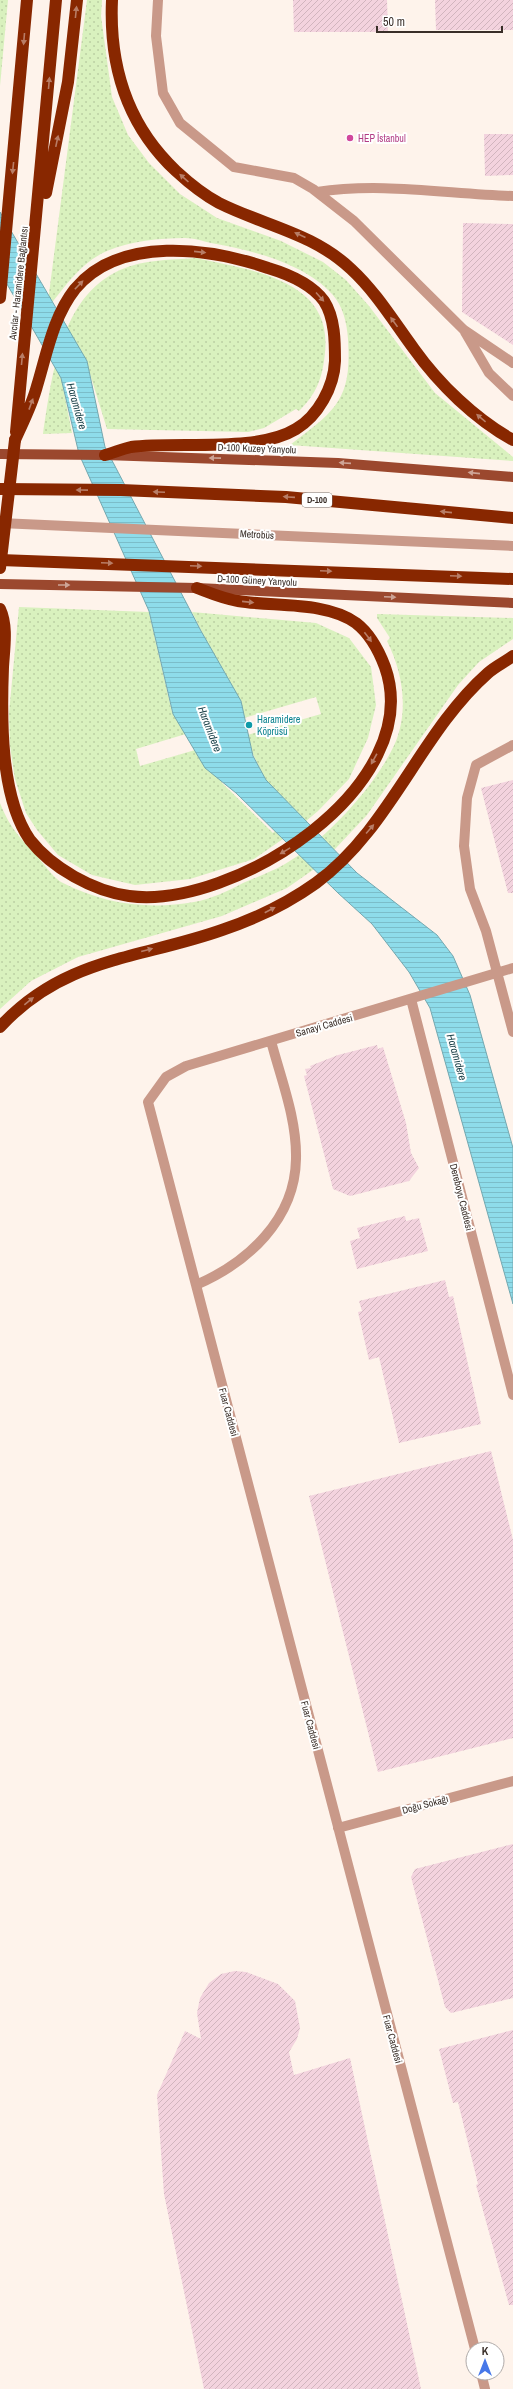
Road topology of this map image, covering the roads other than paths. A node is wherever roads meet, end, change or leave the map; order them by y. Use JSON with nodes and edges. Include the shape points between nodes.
{"nodes":[{"id":1,"x":27,"y":0,"type":"edge"},
{"id":2,"x":56,"y":0,"type":"edge"},
{"id":3,"x":77,"y":0,"type":"edge"},
{"id":4,"x":112,"y":0,"type":"edge"},
{"id":5,"x":158,"y":0,"type":"edge"},
{"id":6,"x":317,"y":192,"type":"junction"},
{"id":7,"x":513,"y":196,"type":"edge"},
{"id":8,"x":34,"y":247,"type":"junction"},
{"id":9,"x":0,"y":298,"type":"edge"},
{"id":10,"x":464,"y":330,"type":"junction"},
{"id":11,"x":513,"y":363,"type":"edge"},
{"id":12,"x":513,"y":396,"type":"edge"},
{"id":13,"x":15,"y":440,"type":"junction"},
{"id":14,"x":513,"y":440,"type":"edge"},
{"id":15,"x":0,"y":454,"type":"edge"},
{"id":16,"x":105,"y":455,"type":"junction"},
{"id":17,"x":513,"y":477,"type":"edge"},
{"id":18,"x":0,"y":489,"type":"edge"},
{"id":19,"x":513,"y":518,"type":"edge"},
{"id":20,"x":0,"y":522,"type":"edge"},
{"id":21,"x":513,"y":546,"type":"edge"},
{"id":22,"x":0,"y":560,"type":"edge"},
{"id":23,"x":0,"y":568,"type":"edge"},
{"id":24,"x":513,"y":579,"type":"edge"},
{"id":25,"x":0,"y":584,"type":"edge"},
{"id":26,"x":197,"y":588,"type":"junction"},
{"id":27,"x":513,"y":603,"type":"edge"},
{"id":28,"x":0,"y":609,"type":"edge"},
{"id":29,"x":513,"y":656,"type":"edge"},
{"id":30,"x":513,"y":745,"type":"edge"},
{"id":31,"x":513,"y":968,"type":"edge"},
{"id":32,"x":498,"y":972,"type":"junction"},
{"id":33,"x":411,"y":1000,"type":"junction"},
{"id":34,"x":0,"y":1027,"type":"edge"},
{"id":35,"x":513,"y":1032,"type":"edge"},
{"id":36,"x":271,"y":1041,"type":"junction"},
{"id":37,"x":148,"y":1102,"type":"joint"},
{"id":38,"x":196,"y":1285,"type":"junction"},
{"id":39,"x":513,"y":1395,"type":"edge"},
{"id":40,"x":513,"y":1781,"type":"edge"},
{"id":41,"x":338,"y":1828,"type":"junction"},
{"id":42,"x":473,"y":2341,"type":"edge"}],
"edges":[{"from":1,"to":9,"type":"highway","name":"Avcılar - Haramidere Bağlantısı","one_way":true},
{"from":8,"to":2,"type":"highway","name":"Avcılar - Haramidere Bağlantısı","one_way":true},
{"from":8,"to":3,"type":"highway","one_way":true,"via":[[63,112]]},
{"from":14,"to":4,"type":"highway","one_way":true,"via":[[498,432],[459,399],[415,350],[372,292],[352,270],[327,249],[280,226],[218,203],[188,182],[162,157],[142,132],[130,110],[120,81],[112,35]]},
{"from":5,"to":6,"type":"street","via":[[156,36],[163,94],[180,123],[234,167],[294,178]]},
{"from":6,"to":7,"type":"street","via":[[342,188]]},
{"from":6,"to":10,"type":"street","via":[[354,220]]},
{"from":13,"to":8,"type":"highway","name":"Avcılar - Haramidere Bağlantısı","one_way":true},
{"from":10,"to":11,"type":"street"},
{"from":10,"to":12,"type":"street","via":[[489,373]]},
{"from":13,"to":16,"type":"highway","one_way":true,"via":[[37,387],[44,355],[63,309],[74,290],[88,276],[107,264],[163,250],[224,255],[292,277],[311,287],[324,301],[331,316],[334,333],[335,370],[322,402],[310,417],[295,429],[266,440],[129,448]]},
{"from":13,"to":23,"type":"highway","name":"Avcılar - Haramidere Bağlantısı","bridge":true},
{"from":15,"to":16,"type":"main road","name":"D-100 Kuzey Yanyolu"},
{"from":17,"to":16,"type":"main road","name":"D-100 Kuzey Yanyolu","one_way":true,"via":[[338,463]]},
{"from":19,"to":18,"type":"highway","number":"D-100","one_way":true,"via":[[286,497],[121,490]]},
{"from":20,"to":21,"type":"street","name":"Metrobüs"},
{"from":22,"to":24,"type":"highway","one_way":true},
{"from":25,"to":26,"type":"main road","name":"D-100 Güney Yanyolu","one_way":true},
{"from":26,"to":27,"type":"main road","name":"D-100 Güney Yanyolu","one_way":true},
{"from":26,"to":28,"type":"highway","one_way":true,"via":[[236,601],[317,609],[355,622],[369,636],[381,658],[388,677],[390,698],[388,720],[379,749],[357,788],[336,810],[293,846],[252,870],[204,889],[177,894],[129,896],[102,889],[57,864],[34,844],[21,826],[4,768],[1,717],[4,639],[3,616]]},
{"from":34,"to":29,"type":"highway","one_way":true,"via":[[38,993],[64,979],[128,956],[221,931],[254,918],[316,883],[335,867],[383,814],[462,699],[489,672]]},
{"from":30,"to":32,"type":"street","via":[[476,765],[467,798],[464,846],[470,889],[486,930]]},
{"from":31,"to":32,"type":"street","name":"Sanayi Caddesi"},
{"from":32,"to":33,"type":"street","name":"Sanayi Caddesi"},
{"from":32,"to":35,"type":"street"},
{"from":33,"to":36,"type":"street","name":"Sanayi Caddesi"},
{"from":33,"to":39,"type":"street","name":"Dereboyu Caddesi"},
{"from":36,"to":37,"type":"street","name":"Sanayi Caddesi","via":[[186,1066],[166,1077]]},
{"from":36,"to":38,"type":"street","via":[[291,1115],[296,1159],[292,1187],[281,1212],[264,1239],[230,1268]]},
{"from":37,"to":38,"type":"street","name":"Fuar Caddesi"},
{"from":38,"to":41,"type":"street","name":"Fuar Caddesi"},
{"from":40,"to":41,"type":"street","name":"Doğu Sokağı"},
{"from":41,"to":42,"type":"street","name":"Fuar Caddesi"}]}
